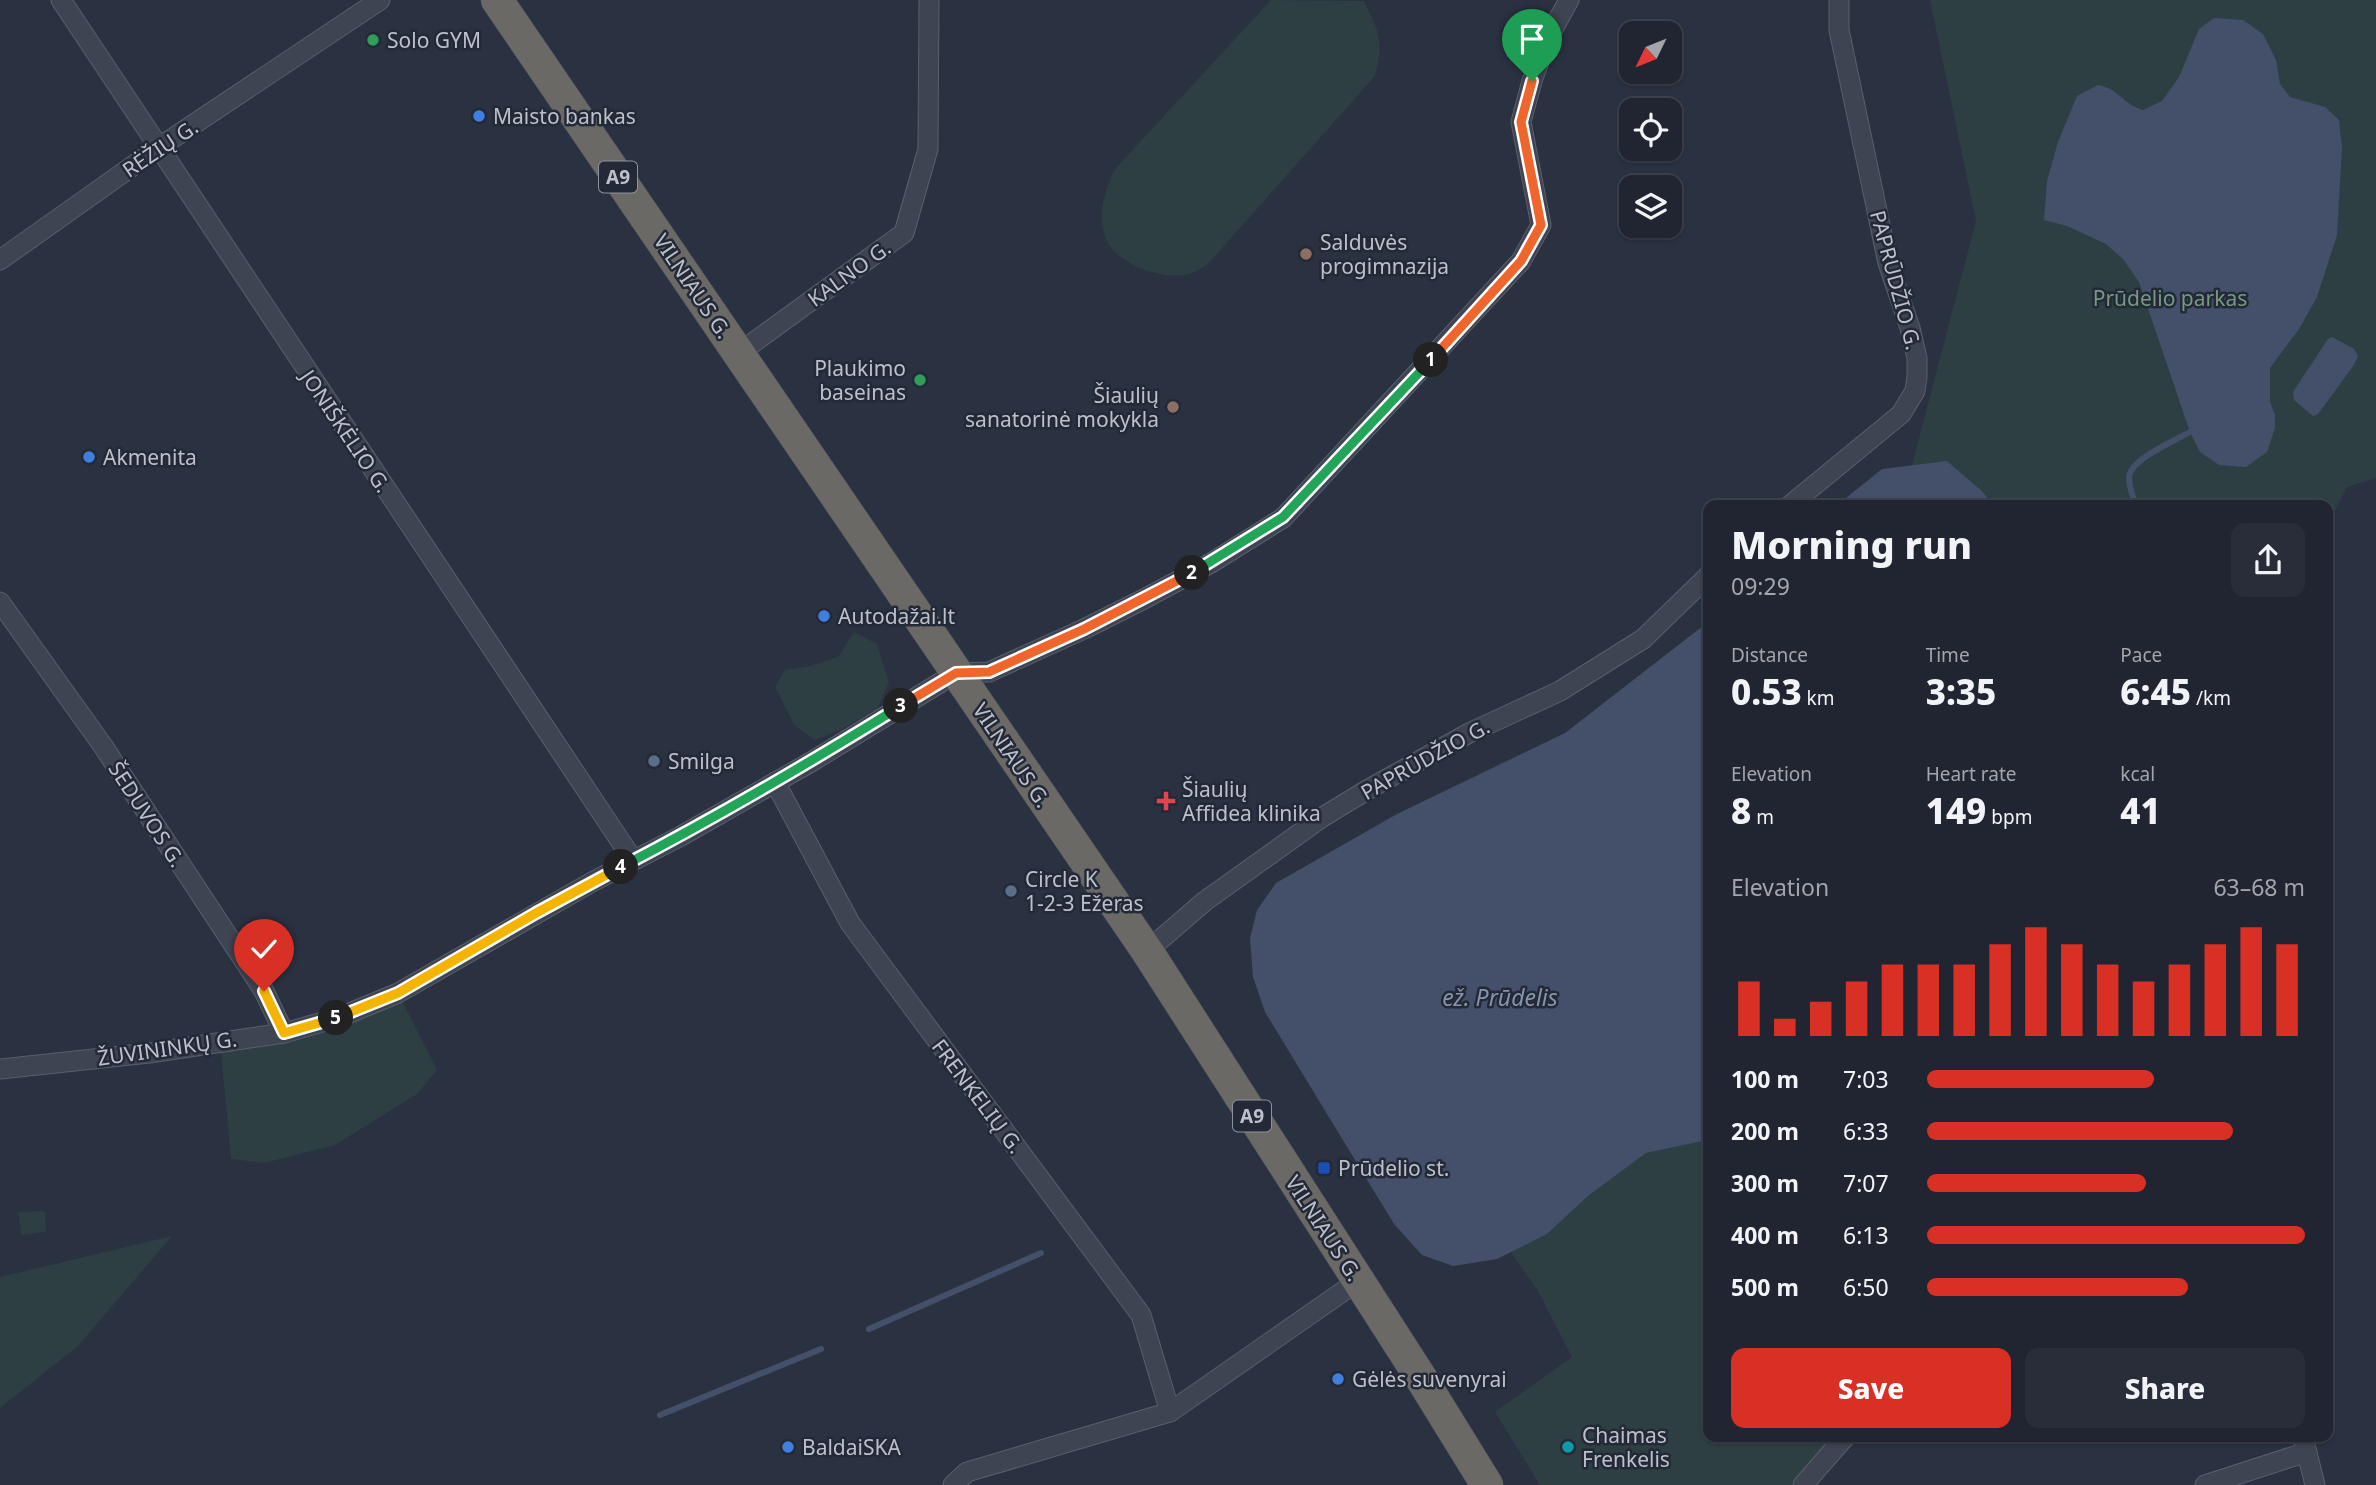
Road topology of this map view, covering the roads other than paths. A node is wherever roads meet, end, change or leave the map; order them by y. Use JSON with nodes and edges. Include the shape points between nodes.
{"nodes":[{"id":1,"x":61,"y":0,"type":"edge"},
{"id":2,"x":380,"y":0,"type":"edge"},
{"id":3,"x":497,"y":0,"type":"edge"},
{"id":4,"x":929,"y":0,"type":"edge"},
{"id":5,"x":1569,"y":0,"type":"edge"},
{"id":6,"x":1839,"y":0,"type":"edge"},
{"id":7,"x":158,"y":148,"type":"junction"},
{"id":8,"x":0,"y":260,"type":"edge"},
{"id":9,"x":739,"y":353,"type":"junction"},
{"id":10,"x":1796,"y":500,"type":"edge"},
{"id":11,"x":1703,"y":581,"type":"edge"},
{"id":12,"x":0,"y":602,"type":"edge"},
{"id":13,"x":956,"y":673,"type":"junction"},
{"id":14,"x":775,"y":782,"type":"junction"},
{"id":15,"x":633,"y":860,"type":"junction"},
{"id":16,"x":1147,"y":951,"type":"junction"},
{"id":17,"x":284,"y":1033,"type":"junction"},
{"id":18,"x":0,"y":1069,"type":"edge"},
{"id":19,"x":1358,"y":1281,"type":"junction"},
{"id":20,"x":1170,"y":1412,"type":"junction"},
{"id":21,"x":1841,"y":1442,"type":"edge"},
{"id":22,"x":2305,"y":1444,"type":"edge"},
{"id":23,"x":953,"y":1485,"type":"edge"},
{"id":24,"x":1488,"y":1485,"type":"edge"},
{"id":25,"x":1803,"y":1485,"type":"edge"},
{"id":26,"x":2205,"y":1485,"type":"edge"},
{"id":27,"x":2315,"y":1485,"type":"edge"}],
"edges":[{"from":1,"to":7,"type":"street","name":"JONIŠKĖLIO G."},
{"from":2,"to":7,"type":"street","name":"RĖŽIŲ G."},
{"from":3,"to":9,"type":"highway","name":"VILNIAUS G.","number":"A9"},
{"from":4,"to":9,"type":"street","name":"KALNO G.","via":[[928,149],[904,233]]},
{"from":5,"to":13,"type":"street","via":[[1547,40],[1521,122],[1541,225],[1521,261],[1450,340],[1283,517],[1212,563],[1084,629],[989,672]]},
{"from":6,"to":10,"type":"street","name":"PAPRŪDŽIO G.","via":[[1839,30],[1888,263],[1917,358],[1917,377],[1915,391],[1901,414]]},
{"from":7,"to":8,"type":"street","name":"RĖŽIŲ G."},
{"from":7,"to":15,"type":"street","name":"JONIŠKĖLIO G."},
{"from":9,"to":13,"type":"highway","name":"VILNIAUS G.","number":"A9"},
{"from":11,"to":16,"type":"street","name":"PAPRŪDŽIO G.","via":[[1643,639],[1560,691],[1469,733],[1344,804],[1205,901]]},
{"from":12,"to":17,"type":"street","name":"ŠEDUVOS G.","via":[[103,746],[264,991]]},
{"from":13,"to":14,"type":"street","name":"ŽUVININKŲ G."},
{"from":13,"to":16,"type":"highway","name":"VILNIAUS G.","number":"A9"},
{"from":14,"to":15,"type":"street","name":"ŽUVININKŲ G."},
{"from":14,"to":20,"type":"street","name":"FRENKELIŲ G.","via":[[850,923],[1141,1315]]},
{"from":15,"to":17,"type":"street","name":"ŽUVININKŲ G.","via":[[398,993]]},
{"from":16,"to":19,"type":"highway","name":"VILNIAUS G.","number":"A9"},
{"from":17,"to":18,"type":"street","name":"ŽUVININKŲ G."},
{"from":19,"to":20,"type":"street"},
{"from":19,"to":24,"type":"highway","name":"VILNIAUS G.","number":"A9"},
{"from":20,"to":23,"type":"street","via":[[967,1472]]},
{"from":21,"to":25,"type":"street"},
{"from":22,"to":26,"type":"street"},
{"from":22,"to":27,"type":"street"}]}
